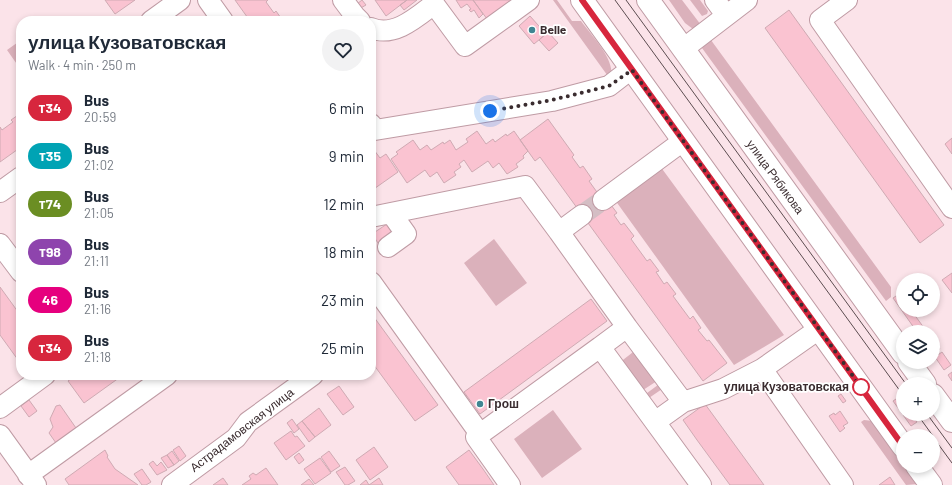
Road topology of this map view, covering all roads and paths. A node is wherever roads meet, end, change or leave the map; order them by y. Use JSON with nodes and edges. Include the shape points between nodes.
{"nodes":[{"id":1,"x":180,"y":0,"type":"edge"},
{"id":2,"x":208,"y":0,"type":"edge"},
{"id":3,"x":343,"y":0,"type":"edge"},
{"id":4,"x":529,"y":0,"type":"edge"},
{"id":5,"x":582,"y":0,"type":"edge"},
{"id":6,"x":648,"y":0,"type":"edge"},
{"id":7,"x":747,"y":0,"type":"edge"},
{"id":8,"x":847,"y":0,"type":"edge"},
{"id":9,"x":721,"y":8,"type":"edge"},
{"id":10,"x":158,"y":16,"type":"edge"},
{"id":11,"x":219,"y":16,"type":"edge"},
{"id":12,"x":355,"y":16,"type":"edge"},
{"id":13,"x":376,"y":30,"type":"edge"},
{"id":14,"x":683,"y":49,"type":"junction"},
{"id":15,"x":632,"y":70,"type":"junction"},
{"id":16,"x":376,"y":130,"type":"edge"},
{"id":17,"x":683,"y":141,"type":"junction"},
{"id":18,"x":16,"y":181,"type":"edge"},
{"id":19,"x":0,"y":192,"type":"edge"},
{"id":20,"x":603,"y":200,"type":"tunnel mouth"},
{"id":21,"x":951,"y":203,"type":"edge"},
{"id":22,"x":391,"y":213,"type":"junction"},
{"id":23,"x":376,"y":216,"type":"edge"},
{"id":24,"x":582,"y":216,"type":"tunnel mouth"},
{"id":25,"x":559,"y":232,"type":"junction"},
{"id":26,"x":0,"y":244,"type":"edge"},
{"id":27,"x":388,"y":247,"type":"dead end"},
{"id":28,"x":16,"y":265,"type":"edge"},
{"id":29,"x":376,"y":289,"type":"edge"},
{"id":30,"x":628,"y":327,"type":"junction"},
{"id":31,"x":819,"y":329,"type":"junction"},
{"id":32,"x":896,"y":343,"type":"edge"},
{"id":33,"x":600,"y":347,"type":"junction"},
{"id":34,"x":762,"y":369,"type":"junction"},
{"id":35,"x":38,"y":380,"type":"edge"},
{"id":36,"x":161,"y":380,"type":"edge"},
{"id":37,"x":306,"y":380,"type":"edge"},
{"id":38,"x":683,"y":402,"type":"junction"},
{"id":39,"x":940,"y":404,"type":"edge"},
{"id":40,"x":0,"y":408,"type":"edge"},
{"id":41,"x":952,"y":421,"type":"edge"},
{"id":42,"x":655,"y":422,"type":"junction"},
{"id":43,"x":480,"y":434,"type":"junction"},
{"id":44,"x":0,"y":436,"type":"edge"},
{"id":45,"x":896,"y":436,"type":"edge"},
{"id":46,"x":922,"y":473,"type":"edge"},
{"id":47,"x":32,"y":480,"type":"edge"},
{"id":48,"x":172,"y":485,"type":"edge"},
{"id":49,"x":510,"y":485,"type":"edge"},
{"id":50,"x":701,"y":485,"type":"edge"},
{"id":51,"x":843,"y":485,"type":"edge"},
{"id":52,"x":931,"y":485,"type":"edge"}],
"edges":[{"from":1,"to":10,"type":"street"},
{"from":2,"to":11,"type":"street"},
{"from":3,"to":12,"type":"street"},
{"from":4,"to":13,"type":"street","via":[[465,46],[434,4],[404,25]]},
{"from":5,"to":15,"type":"main road"},
{"from":6,"to":14,"type":"main road","name":"улица Рябикова"},
{"from":7,"to":9,"type":"street"},
{"from":8,"to":21,"type":"street","via":[[820,20]]},
{"from":9,"to":14,"type":"street"},
{"from":14,"to":32,"type":"main road","name":"улица Рябикова"},
{"from":15,"to":16,"type":"street","via":[[609,86],[552,100]]},
{"from":15,"to":17,"type":"main road"},
{"from":17,"to":20,"type":"street"},
{"from":17,"to":31,"type":"main road"},
{"from":18,"to":19,"type":"street"},
{"from":22,"to":23,"type":"street"},
{"from":22,"to":25,"type":"street","via":[[525,186]]},
{"from":22,"to":27,"type":"street","via":[[406,234]]},
{"from":24,"to":25,"type":"street"},
{"from":25,"to":30,"type":"street"},
{"from":26,"to":28,"type":"street"},
{"from":29,"to":43,"type":"street"},
{"from":30,"to":33,"type":"street"},
{"from":30,"to":38,"type":"street"},
{"from":31,"to":34,"type":"street"},
{"from":31,"to":45,"type":"main road"},
{"from":33,"to":42,"type":"street"},
{"from":33,"to":43,"type":"street"},
{"from":34,"to":38,"type":"street","via":[[723,389]]},
{"from":34,"to":51,"type":"street"},
{"from":35,"to":40,"type":"street"},
{"from":36,"to":47,"type":"street"},
{"from":37,"to":48,"type":"street","name":"Астрадамовская улица","via":[[248,422],[236,438]]},
{"from":38,"to":42,"type":"street"},
{"from":39,"to":41,"type":"main road"},
{"from":42,"to":50,"type":"street"},
{"from":43,"to":49,"type":"street","via":[[476,437]]},
{"from":44,"to":47,"type":"street"},
{"from":46,"to":52,"type":"main road"}]}
